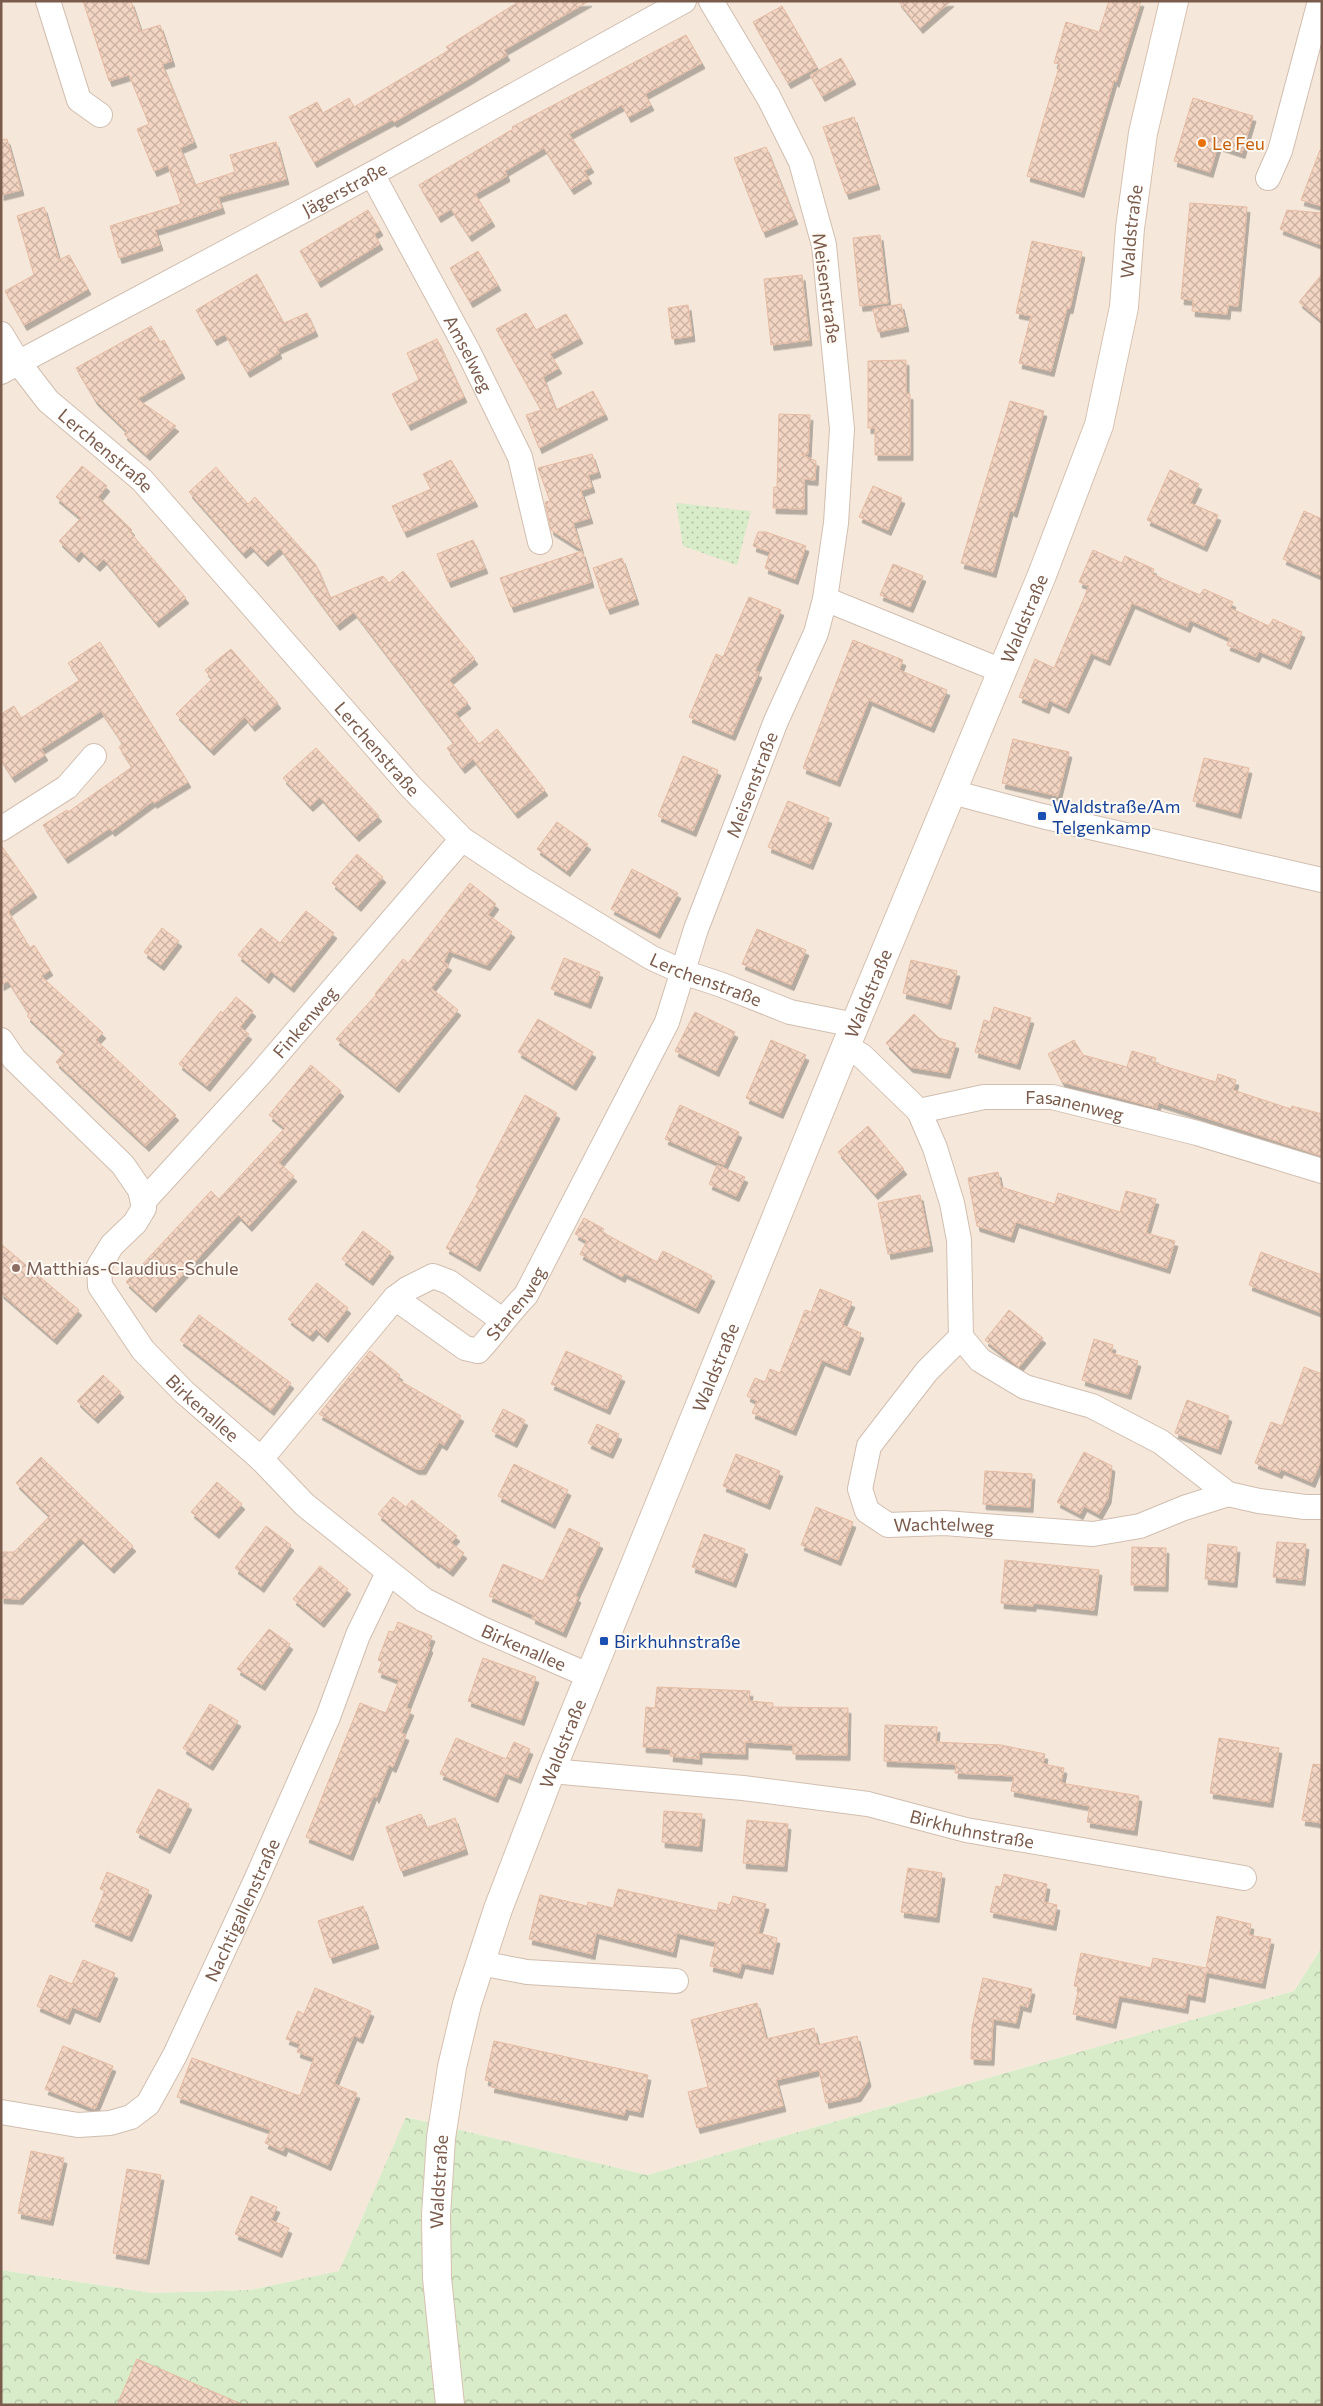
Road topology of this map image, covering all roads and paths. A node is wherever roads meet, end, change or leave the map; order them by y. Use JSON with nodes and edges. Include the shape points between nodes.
{"nodes":[{"id":1,"x":48,"y":1,"type":"edge"},
{"id":2,"x":684,"y":1,"type":"edge"},
{"id":3,"x":711,"y":1,"type":"edge"},
{"id":4,"x":1174,"y":1,"type":"edge"},
{"id":5,"x":1320,"y":1,"type":"edge"},
{"id":6,"x":100,"y":115,"type":"dead end"},
{"id":7,"x":372,"y":174,"type":"junction"},
{"id":8,"x":1268,"y":178,"type":"dead end"},
{"id":9,"x":1,"y":334,"type":"edge"},
{"id":10,"x":10,"y":367,"type":"edge"},
{"id":11,"x":540,"y":542,"type":"dead end"},
{"id":12,"x":825,"y":599,"type":"junction"},
{"id":13,"x":1002,"y":671,"type":"junction"},
{"id":14,"x":94,"y":756,"type":"dead end"},
{"id":15,"x":952,"y":792,"type":"junction"},
{"id":16,"x":1,"y":829,"type":"edge"},
{"id":17,"x":462,"y":839,"type":"junction"},
{"id":18,"x":1322,"y":880,"type":"edge"},
{"id":19,"x":683,"y":972,"type":"junction"},
{"id":20,"x":851,"y":1036,"type":"junction"},
{"id":21,"x":1,"y":1040,"type":"edge"},
{"id":22,"x":8,"y":1066,"type":"edge"},
{"id":23,"x":920,"y":1111,"type":"junction"},
{"id":24,"x":1322,"y":1171,"type":"edge"},
{"id":25,"x":143,"y":1202,"type":"junction"},
{"id":26,"x":396,"y":1298,"type":"junction"},
{"id":27,"x":502,"y":1320,"type":"junction"},
{"id":28,"x":961,"y":1337,"type":"junction"},
{"id":29,"x":261,"y":1459,"type":"junction"},
{"id":30,"x":1228,"y":1494,"type":"junction"},
{"id":31,"x":1322,"y":1507,"type":"edge"},
{"id":32,"x":388,"y":1573,"type":"junction"},
{"id":33,"x":590,"y":1676,"type":"junction"},
{"id":34,"x":551,"y":1771,"type":"junction"},
{"id":35,"x":1244,"y":1878,"type":"dead end"},
{"id":36,"x":480,"y":1962,"type":"junction"},
{"id":37,"x":676,"y":1981,"type":"dead end"},
{"id":38,"x":1,"y":2112,"type":"edge"},
{"id":39,"x":450,"y":2405,"type":"edge"}],
"edges":[{"from":1,"to":6,"type":"street","via":[[79,100]]},
{"from":2,"to":7,"type":"street","name":"Jägerstraße"},
{"from":3,"to":12,"type":"street","name":"Meisenstraße","via":[[769,98],[801,162],[824,246],[842,429],[836,523]]},
{"from":4,"to":13,"type":"street","name":"Waldstraße","via":[[1143,133],[1130,228],[1124,307],[1099,425]]},
{"from":5,"to":8,"type":"street","via":[[1280,151]]},
{"from":7,"to":10,"type":"street","name":"Jägerstraße"},
{"from":7,"to":11,"type":"street","name":"Amselweg","via":[[520,457]]},
{"from":9,"to":10,"type":"street","name":"Lerchenstraße"},
{"from":10,"to":17,"type":"street","name":"Lerchenstraße","via":[[142,480],[411,787]]},
{"from":12,"to":13,"type":"street"},
{"from":12,"to":19,"type":"street","name":"Meisenstraße","via":[[816,633],[769,739],[696,929]]},
{"from":13,"to":15,"type":"street","name":"Waldstraße"},
{"from":14,"to":16,"type":"street","via":[[67,787]]},
{"from":15,"to":18,"type":"street","via":[[1042,816]]},
{"from":15,"to":20,"type":"street","name":"Waldstraße"},
{"from":17,"to":19,"type":"street","name":"Lerchenstraße","via":[[635,948]]},
{"from":17,"to":25,"type":"street","name":"Finkenweg","via":[[260,1074]]},
{"from":19,"to":20,"type":"street","name":"Lerchenstraße","via":[[722,984]]},
{"from":19,"to":27,"type":"street","name":"Starenweg","via":[[667,1022],[526,1295]]},
{"from":20,"to":23,"type":"street","via":[[862,1056]]},
{"from":20,"to":33,"type":"street","name":"Waldstraße"},
{"from":21,"to":22,"type":"street"},
{"from":22,"to":25,"type":"street","via":[[123,1165],[140,1190]]},
{"from":23,"to":24,"type":"street","name":"Fasanenweg","via":[[984,1097],[1052,1097],[1197,1133]]},
{"from":23,"to":28,"type":"street","via":[[954,1212],[959,1240]]},
{"from":25,"to":29,"type":"street","name":"Birkenallee","via":[[144,1208],[135,1223],[112,1245],[99,1266],[100,1286],[143,1350],[184,1392]]},
{"from":26,"to":27,"type":"street","via":[[433,1276],[449,1282]]},
{"from":26,"to":27,"type":"street","name":"Starenweg","via":[[465,1348],[478,1351],[499,1329]]},
{"from":26,"to":29,"type":"street"},
{"from":28,"to":30,"type":"street","name":"Wachtelweg","via":[[980,1360],[1025,1387],[1092,1406],[1161,1442]]},
{"from":28,"to":30,"type":"street","name":"Wachtelweg","via":[[927,1371],[869,1446],[860,1489],[867,1511],[888,1525],[944,1523],[1093,1534],[1140,1526]]},
{"from":29,"to":32,"type":"street","name":"Birkenallee","via":[[305,1506]]},
{"from":30,"to":31,"type":"street","name":"Wachtelweg","via":[[1277,1504]]},
{"from":32,"to":33,"type":"street","name":"Birkenallee","via":[[424,1600]]},
{"from":32,"to":38,"type":"street","name":"Nachtigallenstraße","via":[[358,1635],[328,1717],[256,1880],[175,2055],[148,2104],[131,2116],[110,2123],[78,2124]]},
{"from":33,"to":34,"type":"street","name":"Waldstraße"},
{"from":34,"to":35,"type":"street","name":"Birkhuhnstraße","via":[[743,1788],[868,1804],[966,1830]]},
{"from":34,"to":36,"type":"street","name":"Waldstraße"},
{"from":36,"to":37,"type":"street","via":[[527,1972]]},
{"from":36,"to":39,"type":"street","name":"Waldstraße","via":[[452,2067],[441,2138],[436,2215],[437,2278]]}]}
